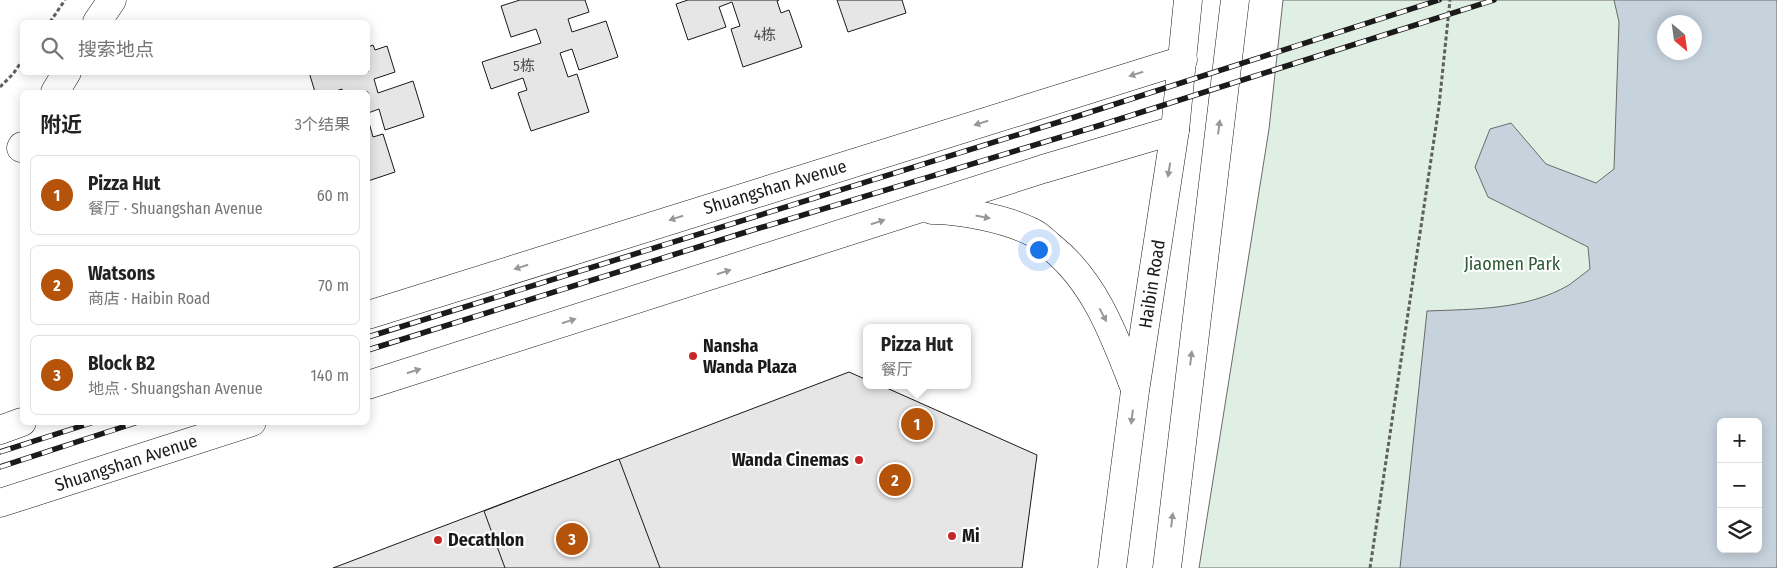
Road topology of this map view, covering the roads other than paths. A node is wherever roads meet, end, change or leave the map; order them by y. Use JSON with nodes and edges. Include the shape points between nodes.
{"nodes":[{"id":1,"x":112,"y":0,"type":"edge"},
{"id":2,"x":1188,"y":0,"type":"edge"},
{"id":3,"x":1235,"y":0,"type":"edge"},
{"id":4,"x":98,"y":20,"type":"edge"},
{"id":5,"x":1183,"y":60,"type":"junction"},
{"id":6,"x":65,"y":75,"type":"edge"},
{"id":7,"x":56,"y":90,"type":"edge"},
{"id":8,"x":1175,"y":130,"type":"junction"},
{"id":9,"x":918,"y":210,"type":"junction"},
{"id":10,"x":370,"y":314,"type":"edge"},
{"id":11,"x":370,"y":384,"type":"edge"},
{"id":12,"x":1135,"y":391,"type":"junction"},
{"id":13,"x":20,"y":423,"type":"edge"},
{"id":14,"x":243,"y":425,"type":"edge"},
{"id":15,"x":0,"y":430,"type":"edge"},
{"id":16,"x":0,"y":503,"type":"edge"},
{"id":17,"x":1112,"y":568,"type":"edge"},
{"id":18,"x":1167,"y":568,"type":"edge"}],
"edges":[{"from":1,"to":4,"type":"street"},
{"from":2,"to":5,"type":"street","name":"Haibin Road"},
{"from":18,"to":3,"type":"street","one_way":true},
{"from":5,"to":8,"type":"street","name":"Haibin Road"},
{"from":5,"to":10,"type":"street","name":"Shuangshan Avenue","one_way":true},
{"from":6,"to":7,"type":"street"},
{"from":8,"to":9,"type":"street"},
{"from":8,"to":12,"type":"street","name":"Haibin Road","one_way":true},
{"from":11,"to":9,"type":"street","one_way":true},
{"from":9,"to":12,"type":"street","one_way":true,"via":[[951,210],[994,219],[1033,232],[1063,256],[1093,295],[1115,337]]},
{"from":12,"to":17,"type":"street","name":"Haibin Road","one_way":true},
{"from":13,"to":15,"type":"street"},
{"from":14,"to":16,"type":"street","name":"Shuangshan Avenue"}]}
